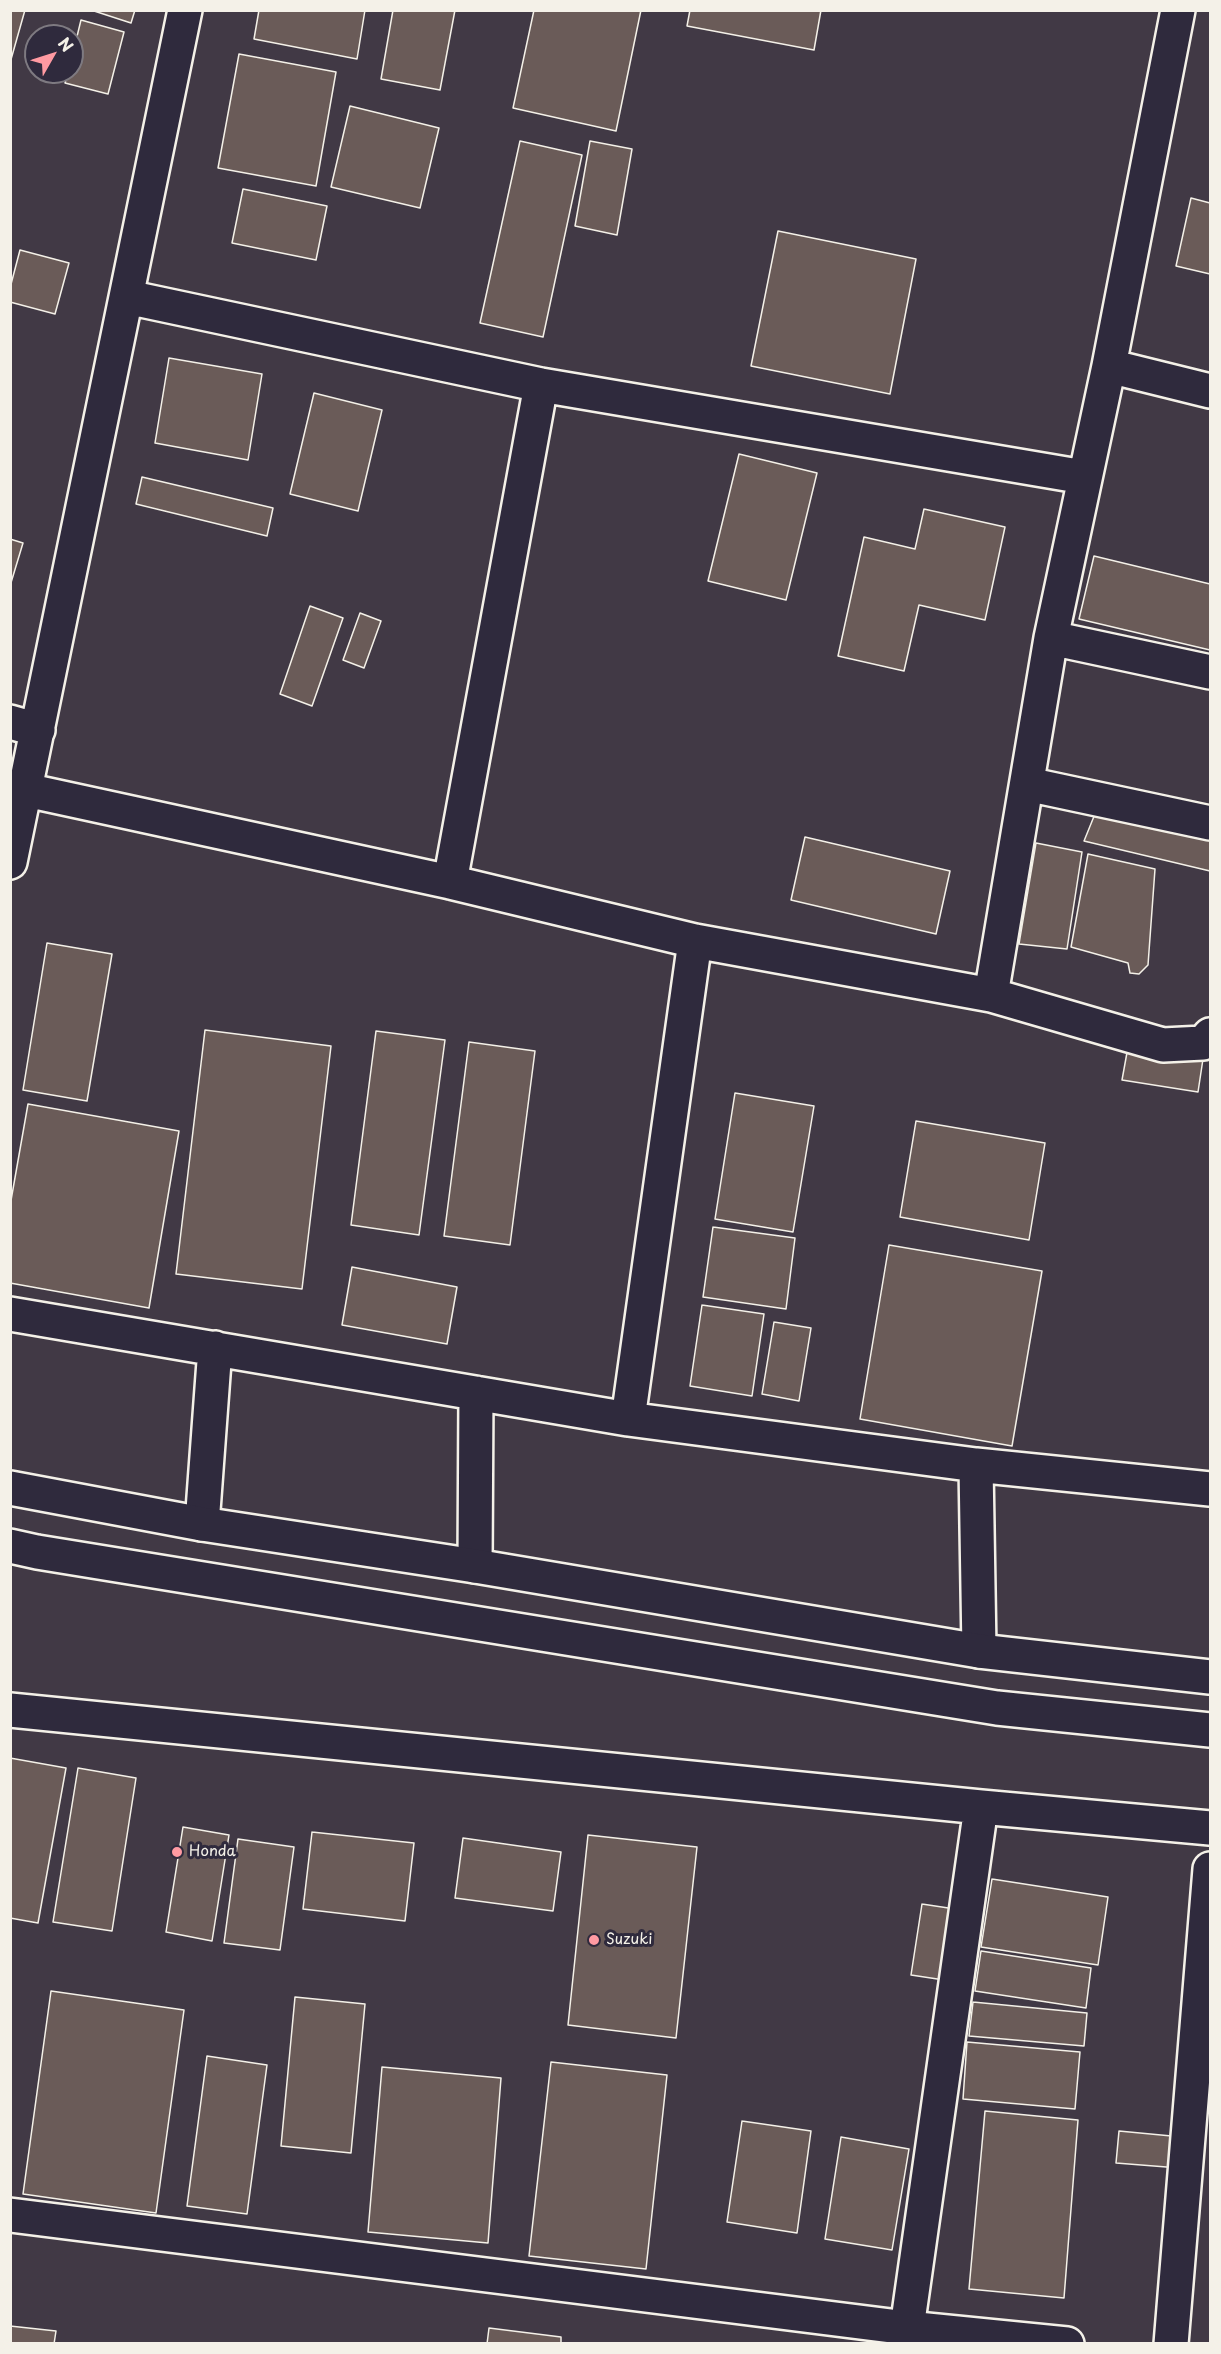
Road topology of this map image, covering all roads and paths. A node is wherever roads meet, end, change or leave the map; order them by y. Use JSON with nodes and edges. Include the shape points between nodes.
{"nodes":[{"id":1,"x":185,"y":10,"type":"edge"},
{"id":2,"x":1178,"y":10,"type":"edge"},
{"id":3,"x":127,"y":297,"type":"junction"},
{"id":4,"x":1109,"y":366,"type":"junction"},
{"id":5,"x":541,"y":385,"type":"junction"},
{"id":6,"x":1210,"y":391,"type":"edge"},
{"id":7,"x":1084,"y":477,"type":"junction"},
{"id":8,"x":1051,"y":638,"type":"junction"},
{"id":9,"x":1210,"y":672,"type":"edge"},
{"id":10,"x":24,"y":726,"type":"edge"},
{"id":11,"x":1026,"y":784,"type":"junction"},
{"id":12,"x":26,"y":790,"type":"junction"},
{"id":13,"x":1210,"y":822,"type":"edge"},
{"id":14,"x":10,"y":862,"type":"edge"},
{"id":15,"x":450,"y":882,"type":"junction"},
{"id":16,"x":695,"y":941,"type":"junction"},
{"id":17,"x":991,"y":995,"type":"junction"},
{"id":18,"x":1210,"y":1035,"type":"edge"},
{"id":19,"x":10,"y":1314,"type":"edge"},
{"id":20,"x":215,"y":1348,"type":"junction"},
{"id":21,"x":476,"y":1393,"type":"junction"},
{"id":22,"x":628,"y":1419,"type":"junction"},
{"id":23,"x":976,"y":1465,"type":"junction"},
{"id":24,"x":10,"y":1488,"type":"edge"},
{"id":25,"x":1210,"y":1489,"type":"edge"},
{"id":26,"x":202,"y":1524,"type":"junction"},
{"id":27,"x":10,"y":1546,"type":"edge"},
{"id":28,"x":475,"y":1566,"type":"junction"},
{"id":29,"x":979,"y":1651,"type":"junction"},
{"id":30,"x":1210,"y":1677,"type":"edge"},
{"id":31,"x":10,"y":1710,"type":"edge"},
{"id":32,"x":1210,"y":1730,"type":"edge"},
{"id":33,"x":981,"y":1808,"type":"junction"},
{"id":34,"x":1210,"y":1828,"type":"edge"},
{"id":35,"x":1210,"y":1869,"type":"edge"},
{"id":36,"x":10,"y":2215,"type":"edge"},
{"id":37,"x":907,"y":2328,"type":"junction"},
{"id":38,"x":1067,"y":2343,"type":"edge"},
{"id":39,"x":1171,"y":2343,"type":"edge"}],
"edges":[{"from":1,"to":3,"type":"street"},
{"from":2,"to":4,"type":"street"},
{"from":3,"to":5,"type":"street"},
{"from":3,"to":10,"type":"street"},
{"from":4,"to":6,"type":"street"},
{"from":4,"to":7,"type":"street"},
{"from":5,"to":7,"type":"street"},
{"from":5,"to":15,"type":"street"},
{"from":7,"to":8,"type":"street"},
{"from":8,"to":9,"type":"street"},
{"from":8,"to":11,"type":"street"},
{"from":10,"to":12,"type":"street"},
{"from":11,"to":13,"type":"street"},
{"from":11,"to":17,"type":"street"},
{"from":12,"to":14,"type":"street"},
{"from":12,"to":15,"type":"street"},
{"from":15,"to":16,"type":"street"},
{"from":16,"to":17,"type":"street"},
{"from":16,"to":22,"type":"street"},
{"from":17,"to":18,"type":"street","via":[[1163,1045],[1203,1043]]},
{"from":19,"to":20,"type":"street"},
{"from":20,"to":21,"type":"street"},
{"from":20,"to":26,"type":"street"},
{"from":21,"to":22,"type":"street"},
{"from":21,"to":28,"type":"street"},
{"from":22,"to":23,"type":"street"},
{"from":23,"to":25,"type":"street"},
{"from":23,"to":29,"type":"street"},
{"from":24,"to":26,"type":"street"},
{"from":26,"to":28,"type":"street"},
{"from":27,"to":32,"type":"street","via":[[997,1708]]},
{"from":28,"to":29,"type":"street"},
{"from":29,"to":30,"type":"street"},
{"from":31,"to":33,"type":"street"},
{"from":33,"to":34,"type":"street"},
{"from":33,"to":37,"type":"street"},
{"from":35,"to":39,"type":"street"},
{"from":36,"to":37,"type":"street"},
{"from":37,"to":38,"type":"street"}]}
